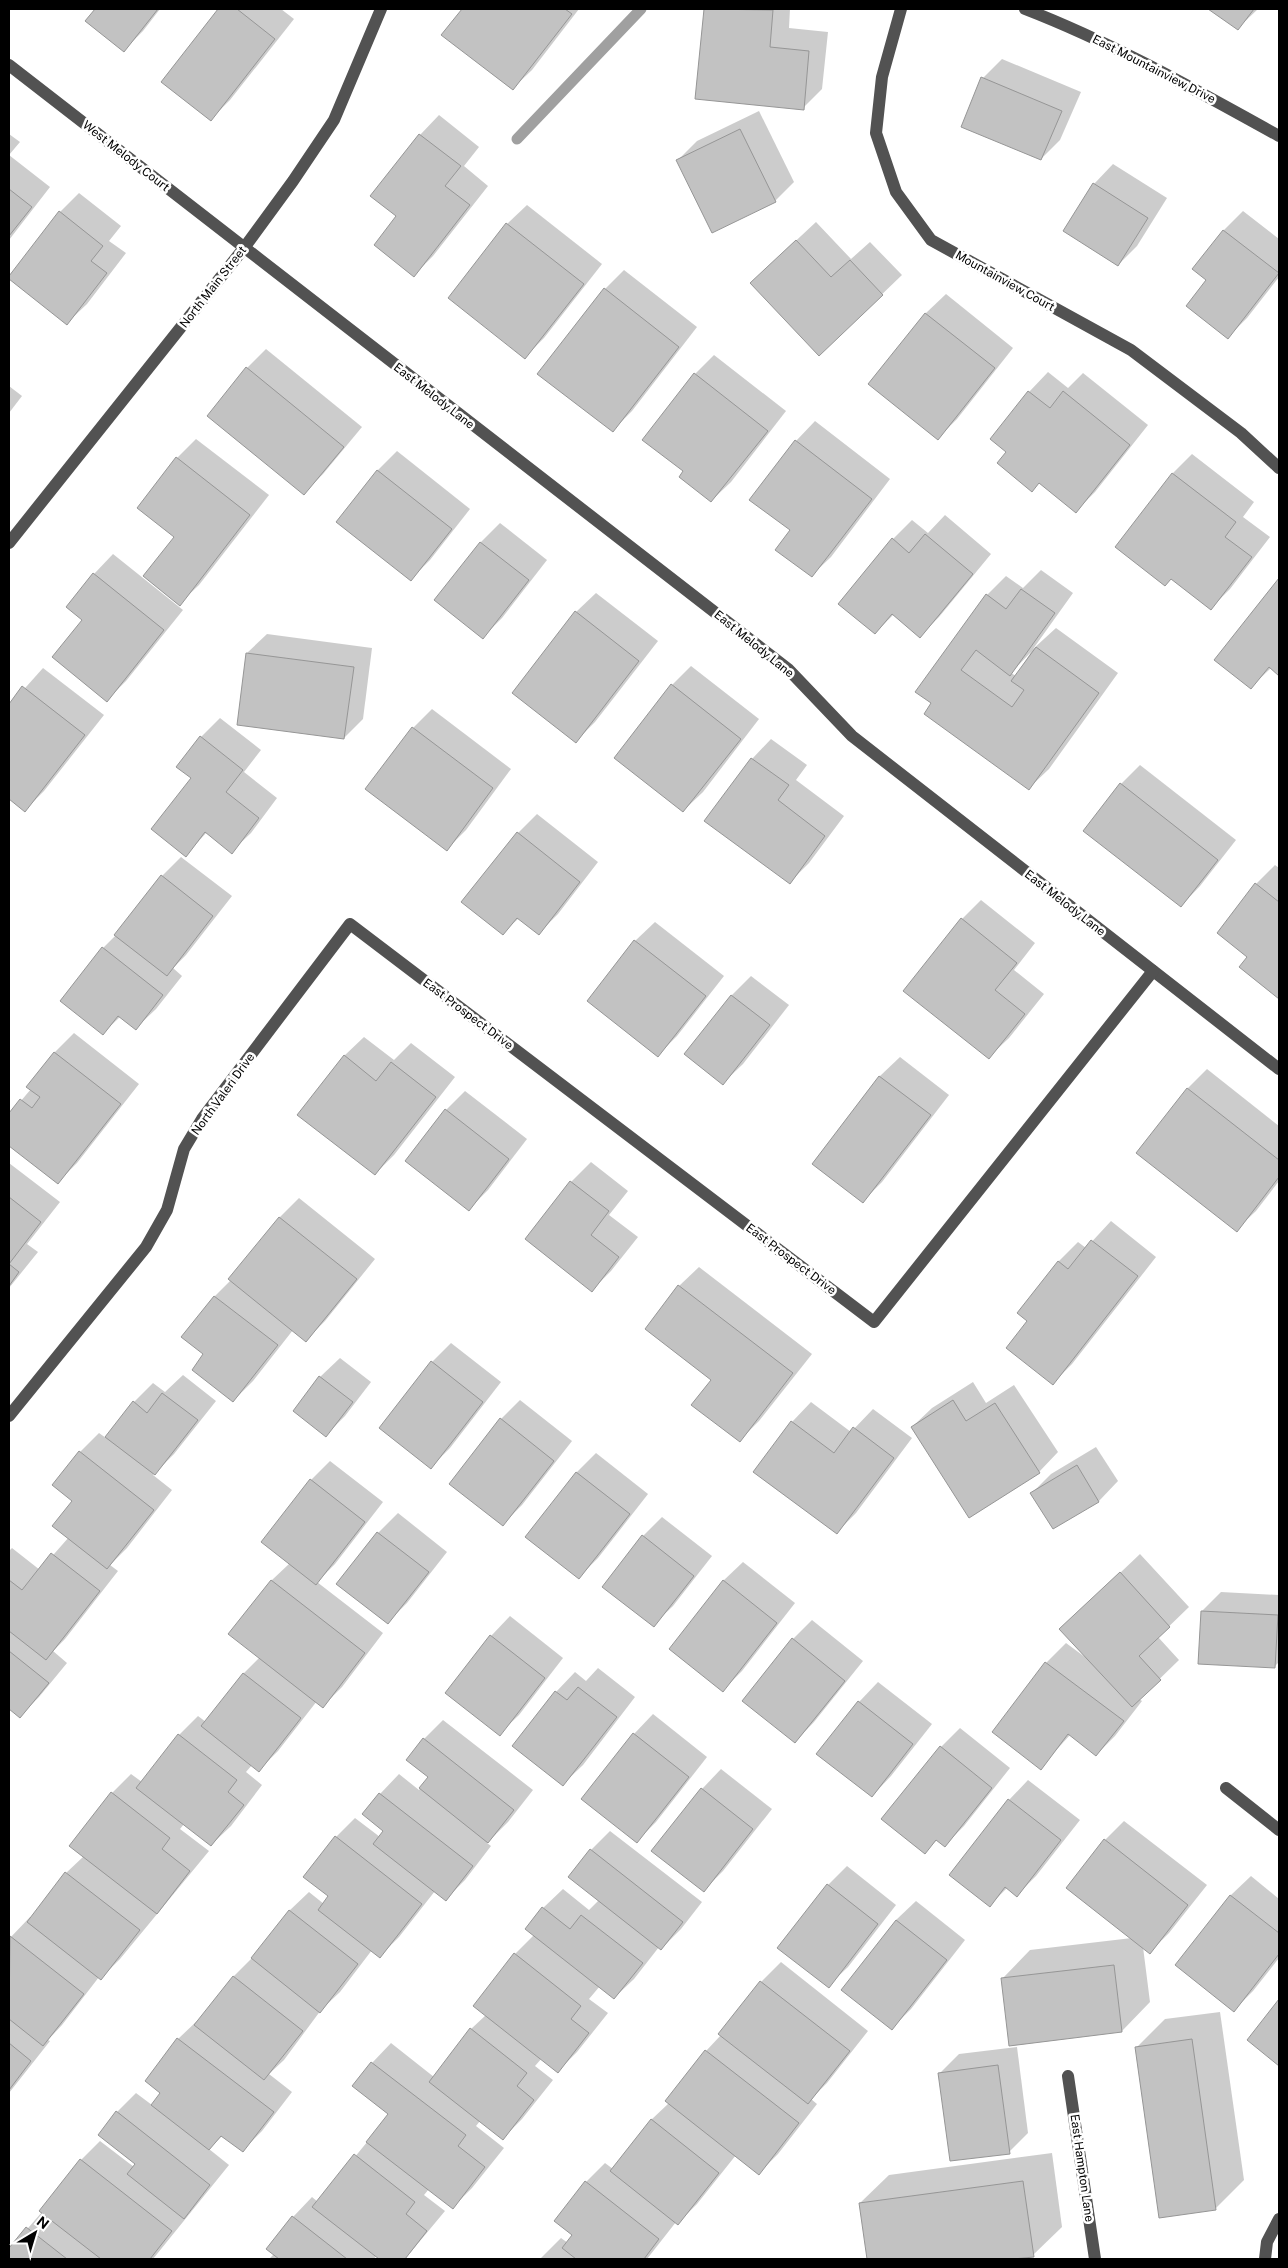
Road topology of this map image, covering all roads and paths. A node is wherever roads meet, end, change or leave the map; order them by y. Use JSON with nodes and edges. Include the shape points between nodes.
{"nodes":[{"id":1,"x":381,"y":9,"type":"edge"},
{"id":2,"x":901,"y":9,"type":"edge"},
{"id":3,"x":1025,"y":9,"type":"edge"},
{"id":4,"x":9,"y":65,"type":"edge"},
{"id":5,"x":1279,"y":136,"type":"edge"},
{"id":6,"x":244,"y":248,"type":"junction"},
{"id":7,"x":1279,"y":468,"type":"edge"},
{"id":8,"x":9,"y":543,"type":"edge"},
{"id":9,"x":350,"y":924,"type":"joint"},
{"id":10,"x":1153,"y":971,"type":"junction"},
{"id":11,"x":1279,"y":1069,"type":"edge"},
{"id":12,"x":9,"y":1416,"type":"edge"},
{"id":13,"x":1226,"y":1788,"type":"dead end"},
{"id":14,"x":1279,"y":1830,"type":"edge"},
{"id":15,"x":1068,"y":2076,"type":"dead end"},
{"id":16,"x":1279,"y":2219,"type":"edge"},
{"id":17,"x":1095,"y":2259,"type":"edge"},
{"id":18,"x":1266,"y":2259,"type":"edge"}],
"edges":[{"from":1,"to":6,"type":"street","name":"North Main Street","via":[[334,120]]},
{"from":2,"to":7,"type":"street","name":"Mountainview Court","via":[[882,77],[876,134],[896,192],[931,240],[1130,350],[1241,433]]},
{"from":3,"to":5,"type":"street","name":"East Mountainview Drive","via":[[1063,23],[1180,81]]},
{"from":4,"to":6,"type":"street","name":"West Melody Court"},
{"from":6,"to":8,"type":"street","name":"North Main Street"},
{"from":6,"to":10,"type":"street","name":"East Melody Lane","via":[[788,669],[852,736]]},
{"from":9,"to":10,"type":"street","name":"East Prospect Drive","via":[[874,1322]]},
{"from":9,"to":12,"type":"street","name":"North Valeri Drive","via":[[202,1120],[184,1149],[167,1210],[146,1247]]},
{"from":10,"to":11,"type":"street","name":"East Melody Lane"},
{"from":13,"to":14,"type":"street"},
{"from":15,"to":17,"type":"street","name":"East Hampton Lane"},
{"from":16,"to":18,"type":"street","via":[[1267,2242]]}]}
